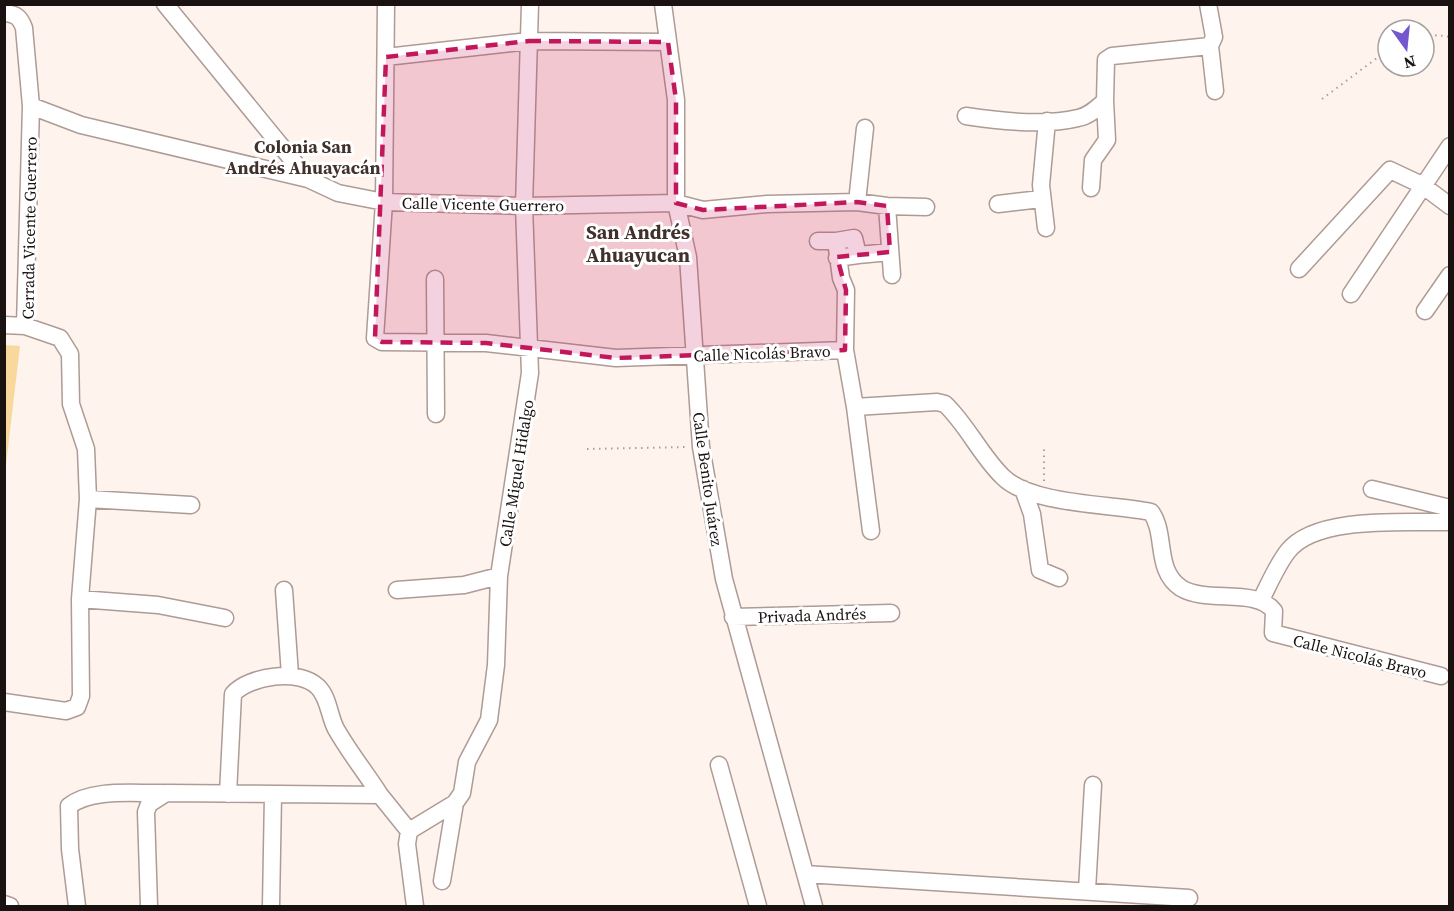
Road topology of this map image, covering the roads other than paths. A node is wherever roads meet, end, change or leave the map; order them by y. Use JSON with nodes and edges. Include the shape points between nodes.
{"nodes":[{"id":1,"x":165,"y":4,"type":"edge"},
{"id":2,"x":386,"y":4,"type":"edge"},
{"id":3,"x":530,"y":4,"type":"edge"},
{"id":4,"x":663,"y":4,"type":"edge"},
{"id":5,"x":1208,"y":4,"type":"edge"},
{"id":6,"x":9,"y":14,"type":"edge"},
{"id":7,"x":529,"y":41,"type":"junction"},
{"id":8,"x":668,"y":42,"type":"junction"},
{"id":9,"x":1210,"y":46,"type":"junction"},
{"id":10,"x":386,"y":57,"type":"junction"},
{"id":11,"x":1215,"y":91,"type":"dead end"},
{"id":12,"x":1105,"y":101,"type":"junction"},
{"id":13,"x":32,"y":106,"type":"junction"},
{"id":14,"x":966,"y":116,"type":"dead end"},
{"id":15,"x":1047,"y":121,"type":"junction"},
{"id":16,"x":865,"y":128,"type":"dead end"},
{"id":17,"x":1449,"y":146,"type":"edge"},
{"id":18,"x":308,"y":179,"type":"junction"},
{"id":19,"x":1422,"y":185,"type":"junction"},
{"id":20,"x":1091,"y":188,"type":"dead end"},
{"id":21,"x":1041,"y":199,"type":"junction"},
{"id":22,"x":384,"y":202,"type":"junction"},
{"id":23,"x":857,"y":202,"type":"junction"},
{"id":24,"x":676,"y":203,"type":"junction"},
{"id":25,"x":998,"y":204,"type":"dead end"},
{"id":26,"x":524,"y":206,"type":"junction"},
{"id":27,"x":887,"y":206,"type":"junction"},
{"id":28,"x":1449,"y":206,"type":"edge"},
{"id":29,"x":926,"y":207,"type":"dead end"},
{"id":30,"x":1046,"y":228,"type":"dead end"},
{"id":31,"x":818,"y":241,"type":"dead end"},
{"id":32,"x":836,"y":241,"type":"junction"},
{"id":33,"x":890,"y":252,"type":"junction"},
{"id":34,"x":858,"y":255,"type":"junction"},
{"id":35,"x":837,"y":258,"type":"junction"},
{"id":36,"x":1299,"y":269,"type":"dead end"},
{"id":37,"x":892,"y":275,"type":"dead end"},
{"id":38,"x":1449,"y":275,"type":"edge"},
{"id":39,"x":435,"y":279,"type":"dead end"},
{"id":40,"x":1351,"y":294,"type":"dead end"},
{"id":41,"x":1425,"y":311,"type":"dead end"},
{"id":42,"x":4,"y":325,"type":"edge"},
{"id":43,"x":25,"y":326,"type":"junction"},
{"id":44,"x":434,"y":343,"type":"junction"},
{"id":45,"x":530,"y":350,"type":"junction"},
{"id":46,"x":845,"y":350,"type":"junction"},
{"id":47,"x":696,"y":356,"type":"junction"},
{"id":48,"x":855,"y":407,"type":"junction"},
{"id":49,"x":436,"y":414,"type":"dead end"},
{"id":50,"x":1023,"y":489,"type":"junction"},
{"id":51,"x":1372,"y":489,"type":"dead end"},
{"id":52,"x":88,"y":499,"type":"junction"},
{"id":53,"x":191,"y":505,"type":"dead end"},
{"id":54,"x":1449,"y":508,"type":"edge"},
{"id":55,"x":1449,"y":522,"type":"edge"},
{"id":56,"x":871,"y":531,"type":"dead end"},
{"id":57,"x":499,"y":576,"type":"junction"},
{"id":58,"x":1059,"y":578,"type":"dead end"},
{"id":59,"x":284,"y":590,"type":"dead end"},
{"id":60,"x":397,"y":590,"type":"dead end"},
{"id":61,"x":80,"y":599,"type":"junction"},
{"id":62,"x":1261,"y":600,"type":"junction"},
{"id":63,"x":891,"y":613,"type":"dead end"},
{"id":64,"x":733,"y":617,"type":"junction"},
{"id":65,"x":225,"y":618,"type":"dead end"},
{"id":66,"x":290,"y":675,"type":"junction"},
{"id":67,"x":1441,"y":676,"type":"dead end"},
{"id":68,"x":4,"y":702,"type":"edge"},
{"id":69,"x":719,"y":765,"type":"dead end"},
{"id":70,"x":1093,"y":785,"type":"dead end"},
{"id":71,"x":166,"y":793,"type":"junction"},
{"id":72,"x":228,"y":794,"type":"junction"},
{"id":73,"x":273,"y":795,"type":"junction"},
{"id":74,"x":380,"y":795,"type":"junction"},
{"id":75,"x":455,"y":803,"type":"junction"},
{"id":76,"x":409,"y":831,"type":"junction"},
{"id":77,"x":805,"y":874,"type":"junction"},
{"id":78,"x":442,"y":881,"type":"dead end"},
{"id":79,"x":1087,"y":890,"type":"junction"},
{"id":80,"x":1189,"y":898,"type":"dead end"},
{"id":81,"x":1115,"y":899,"type":"edge"},
{"id":82,"x":4,"y":904,"type":"edge"},
{"id":83,"x":10,"y":906,"type":"edge"},
{"id":84,"x":77,"y":906,"type":"edge"},
{"id":85,"x":149,"y":906,"type":"edge"},
{"id":86,"x":271,"y":906,"type":"edge"},
{"id":87,"x":415,"y":906,"type":"edge"},
{"id":88,"x":758,"y":906,"type":"edge"},
{"id":89,"x":814,"y":906,"type":"edge"}],
"edges":[{"from":1,"to":18,"type":"street","name":"Calle Vicente Guerrero"},
{"from":2,"to":10,"type":"street"},
{"from":3,"to":7,"type":"street","name":"Calle Miguel Hidalgo"},
{"from":4,"to":8,"type":"street","name":"Calle Benito Juárez"},
{"from":5,"to":9,"type":"street","via":[[1214,37]]},
{"from":6,"to":13,"type":"street","name":"Cerrada Vicente Guerrero","via":[[21,19],[24,28]]},
{"from":7,"to":8,"type":"street"},
{"from":7,"to":10,"type":"street"},
{"from":7,"to":26,"type":"street","name":"Calle Miguel Hidalgo"},
{"from":8,"to":24,"type":"street","name":"Calle Benito Juárez","via":[[676,100]]},
{"from":9,"to":11,"type":"street"},
{"from":9,"to":12,"type":"street","via":[[1112,56],[1104,67]]},
{"from":10,"to":22,"type":"street"},
{"from":12,"to":15,"type":"street","via":[[1079,118]]},
{"from":12,"to":20,"type":"street","via":[[1107,140],[1094,160]]},
{"from":13,"to":18,"type":"street","via":[[81,125]]},
{"from":13,"to":43,"type":"street","name":"Cerrada Vicente Guerrero"},
{"from":14,"to":15,"type":"street"},
{"from":15,"to":21,"type":"street"},
{"from":16,"to":23,"type":"street"},
{"from":17,"to":19,"type":"street"},
{"from":18,"to":22,"type":"street","name":"Calle Vicente Guerrero","via":[[338,194]]},
{"from":19,"to":28,"type":"street"},
{"from":19,"to":36,"type":"street","via":[[1390,170]]},
{"from":19,"to":40,"type":"street"},
{"from":21,"to":25,"type":"street"},
{"from":21,"to":30,"type":"street"},
{"from":22,"to":26,"type":"street","name":"Calle Vicente Guerrero"},
{"from":22,"to":44,"type":"street","name":"Calle Nicolás Bravo","via":[[375,338],[382,342]]},
{"from":23,"to":24,"type":"street","name":"Calle Vicente Guerrero","via":[[703,210]]},
{"from":23,"to":27,"type":"street","name":"Calle Vicente Guerrero"},
{"from":24,"to":26,"type":"street","name":"Calle Vicente Guerrero"},
{"from":24,"to":47,"type":"street","name":"Calle Benito Juárez","via":[[688,257]]},
{"from":26,"to":45,"type":"street","name":"Calle Miguel Hidalgo"},
{"from":27,"to":29,"type":"street","name":"Calle Vicente Guerrero"},
{"from":27,"to":33,"type":"street"},
{"from":31,"to":32,"type":"street"},
{"from":32,"to":34,"type":"street","via":[[854,238]]},
{"from":32,"to":35,"type":"street"},
{"from":33,"to":34,"type":"street"},
{"from":33,"to":37,"type":"street"},
{"from":34,"to":35,"type":"street"},
{"from":35,"to":46,"type":"street","via":[[846,290]]},
{"from":38,"to":41,"type":"street"},
{"from":39,"to":44,"type":"street"},
{"from":42,"to":43,"type":"street"},
{"from":43,"to":52,"type":"street","name":"Cerrada Vicente Guerrero","via":[[60,338],[70,354],[71,404],[86,449]]},
{"from":44,"to":45,"type":"street","name":"Calle Nicolás Bravo","via":[[486,343]]},
{"from":44,"to":49,"type":"street"},
{"from":45,"to":47,"type":"street","name":"Calle Nicolás Bravo","via":[[616,358]]},
{"from":45,"to":57,"type":"street","name":"Calle Miguel Hidalgo","via":[[529,390]]},
{"from":46,"to":47,"type":"street","name":"Calle Nicolás Bravo"},
{"from":46,"to":48,"type":"street","name":"Calle Nicolás Bravo"},
{"from":47,"to":64,"type":"street","name":"Calle Benito Juárez","via":[[701,447]]},
{"from":48,"to":50,"type":"street","via":[[945,404],[1005,480]]},
{"from":48,"to":56,"type":"street","name":"Calle Nicolás Bravo"},
{"from":50,"to":58,"type":"street","via":[[1032,514],[1040,570]]},
{"from":50,"to":62,"type":"street","via":[[1090,505],[1151,512],[1162,559],[1169,576],[1181,588],[1197,594]]},
{"from":51,"to":54,"type":"street"},
{"from":52,"to":53,"type":"street"},
{"from":52,"to":61,"type":"street","name":"Cerrada Vicente Guerrero"},
{"from":55,"to":62,"type":"street","via":[[1323,529],[1302,538],[1288,551]]},
{"from":57,"to":60,"type":"street","via":[[464,585]]},
{"from":57,"to":75,"type":"street","name":"Calle Miguel Hidalgo","via":[[496,665],[489,720],[467,762],[462,793]]},
{"from":59,"to":66,"type":"street"},
{"from":61,"to":65,"type":"street","via":[[158,605]]},
{"from":61,"to":68,"type":"street","name":"Cerrada Vicente Guerrero","via":[[81,696],[77,707],[66,711]]},
{"from":62,"to":67,"type":"street","name":"Calle Nicolás Bravo","via":[[1274,611],[1273,633]]},
{"from":63,"to":64,"type":"street","name":"Privada Andrés"},
{"from":64,"to":77,"type":"street","name":"Calle Benito Juárez"},
{"from":66,"to":72,"type":"street","via":[[248,682],[233,694]]},
{"from":66,"to":74,"type":"street","via":[[318,686],[335,727]]},
{"from":69,"to":88,"type":"street"},
{"from":70,"to":79,"type":"street"},
{"from":71,"to":72,"type":"street"},
{"from":71,"to":84,"type":"street","via":[[95,796],[69,806]]},
{"from":71,"to":85,"type":"street","via":[[148,804],[146,812]]},
{"from":72,"to":73,"type":"street"},
{"from":73,"to":74,"type":"street"},
{"from":73,"to":86,"type":"street"},
{"from":74,"to":76,"type":"street"},
{"from":75,"to":76,"type":"street"},
{"from":75,"to":78,"type":"street","name":"Calle Miguel Hidalgo"},
{"from":76,"to":87,"type":"street","via":[[407,844]]},
{"from":77,"to":79,"type":"street"},
{"from":77,"to":89,"type":"street","name":"Calle Benito Juárez"},
{"from":79,"to":81,"type":"street"},
{"from":80,"to":81,"type":"street"},
{"from":82,"to":83,"type":"street"}]}
